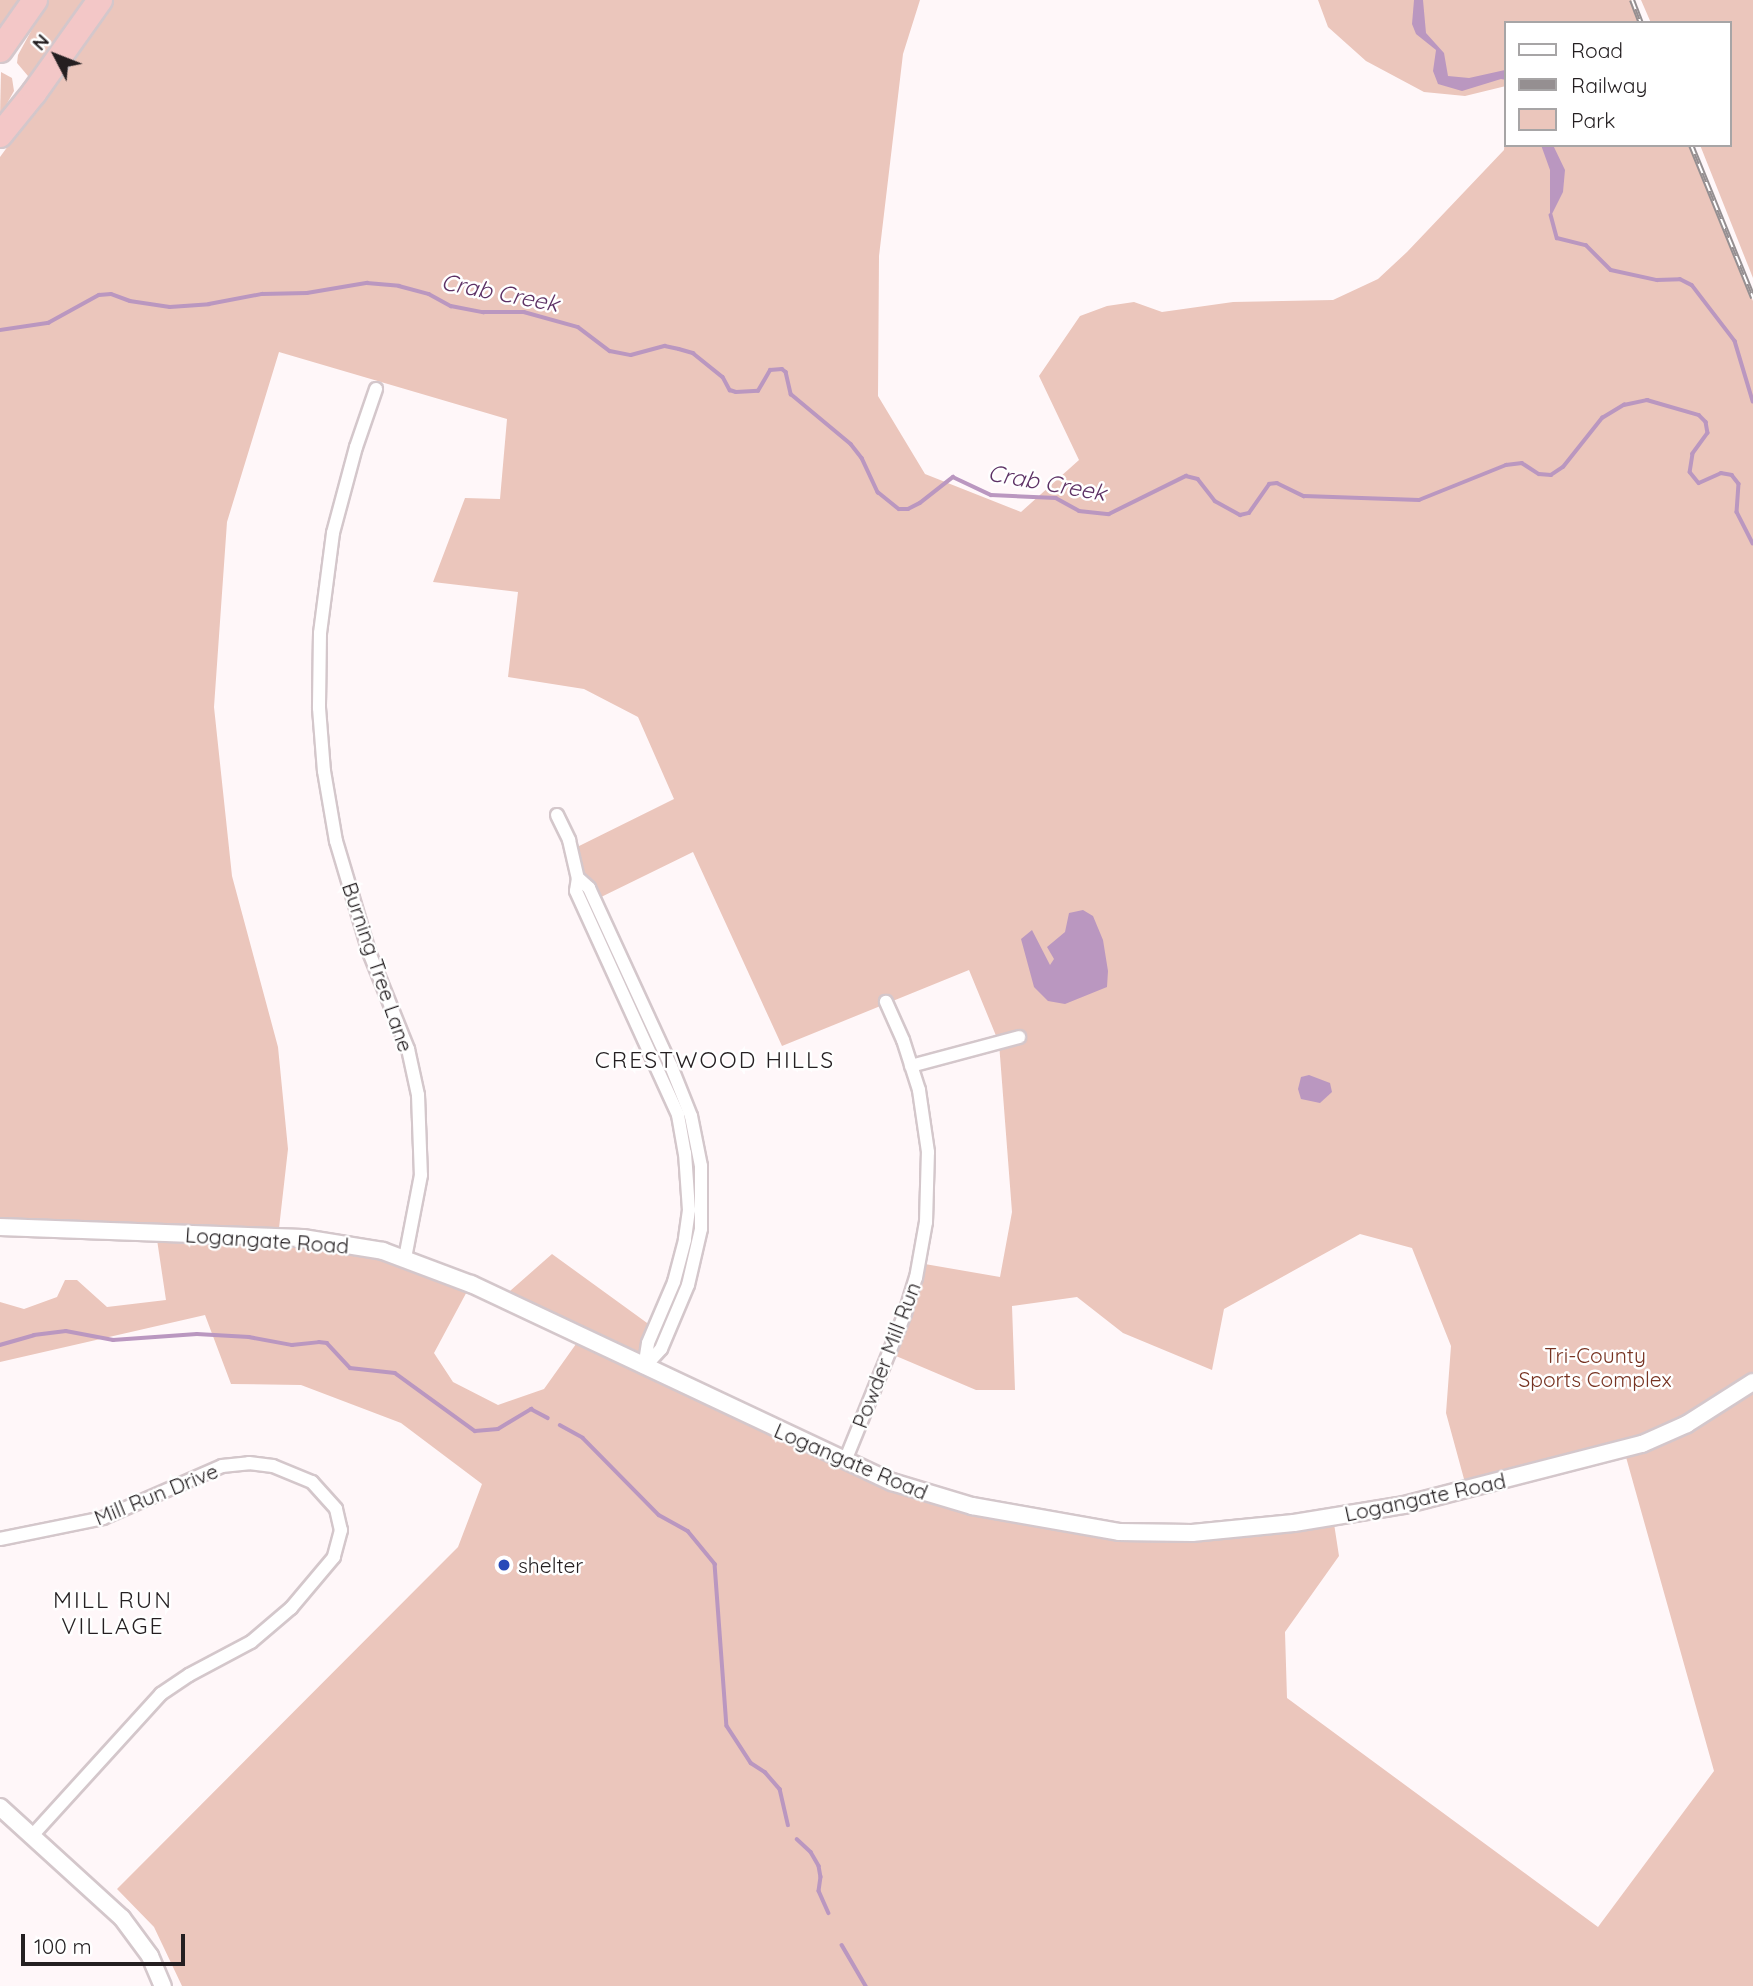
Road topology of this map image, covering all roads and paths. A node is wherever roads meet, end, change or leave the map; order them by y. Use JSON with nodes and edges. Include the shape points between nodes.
{"nodes":[{"id":1,"x":35,"y":0,"type":"edge"},
{"id":2,"x":100,"y":0,"type":"edge"},
{"id":3,"x":0,"y":50,"type":"edge"},
{"id":4,"x":0,"y":135,"type":"edge"},
{"id":5,"x":376,"y":388,"type":"dead end"},
{"id":6,"x":557,"y":815,"type":"dead end"},
{"id":7,"x":886,"y":1002,"type":"dead end"},
{"id":8,"x":1019,"y":1037,"type":"dead end"},
{"id":9,"x":911,"y":1066,"type":"junction"},
{"id":10,"x":0,"y":1227,"type":"edge"},
{"id":11,"x":405,"y":1258,"type":"junction"},
{"id":12,"x":644,"y":1367,"type":"junction"},
{"id":13,"x":1753,"y":1382,"type":"edge"},
{"id":14,"x":845,"y":1461,"type":"junction"},
{"id":15,"x":0,"y":1539,"type":"edge"},
{"id":16,"x":0,"y":1807,"type":"edge"},
{"id":17,"x":32,"y":1836,"type":"junction"},
{"id":18,"x":163,"y":1986,"type":"edge"}],
"edges":[{"from":1,"to":3,"type":"highway"},
{"from":2,"to":4,"type":"highway"},
{"from":5,"to":11,"type":"street","name":"Burning Tree Lane","via":[[355,447],[331,545],[320,634],[319,708],[336,841],[369,952],[408,1049],[418,1095],[421,1175]]},
{"from":6,"to":12,"type":"street","via":[[578,878],[589,888],[671,1066],[683,1113],[688,1181],[685,1240],[674,1282],[648,1343]]},
{"from":7,"to":9,"type":"street","name":"Powder Mill Run"},
{"from":8,"to":9,"type":"street"},
{"from":9,"to":14,"type":"street","name":"Powder Mill Run","via":[[928,1152],[923,1244],[905,1313]]},
{"from":10,"to":11,"type":"street","name":"Logangate Road","via":[[303,1238]]},
{"from":11,"to":12,"type":"street","name":"Logangate Road","via":[[471,1284]]},
{"from":12,"to":14,"type":"street","name":"Logangate Road"},
{"from":13,"to":14,"type":"street","name":"Logangate Road","via":[[1664,1435],[1581,1462],[1369,1513],[1192,1533],[1118,1532],[972,1506],[903,1486]]},
{"from":15,"to":17,"type":"street","name":"Mill Run Drive","via":[[103,1518],[213,1470],[249,1463],[273,1466],[312,1482],[336,1509],[341,1530],[334,1557],[291,1608],[251,1643],[161,1694]]},
{"from":16,"to":17,"type":"street"},
{"from":17,"to":18,"type":"street","via":[[122,1918],[150,1956]]}]}
